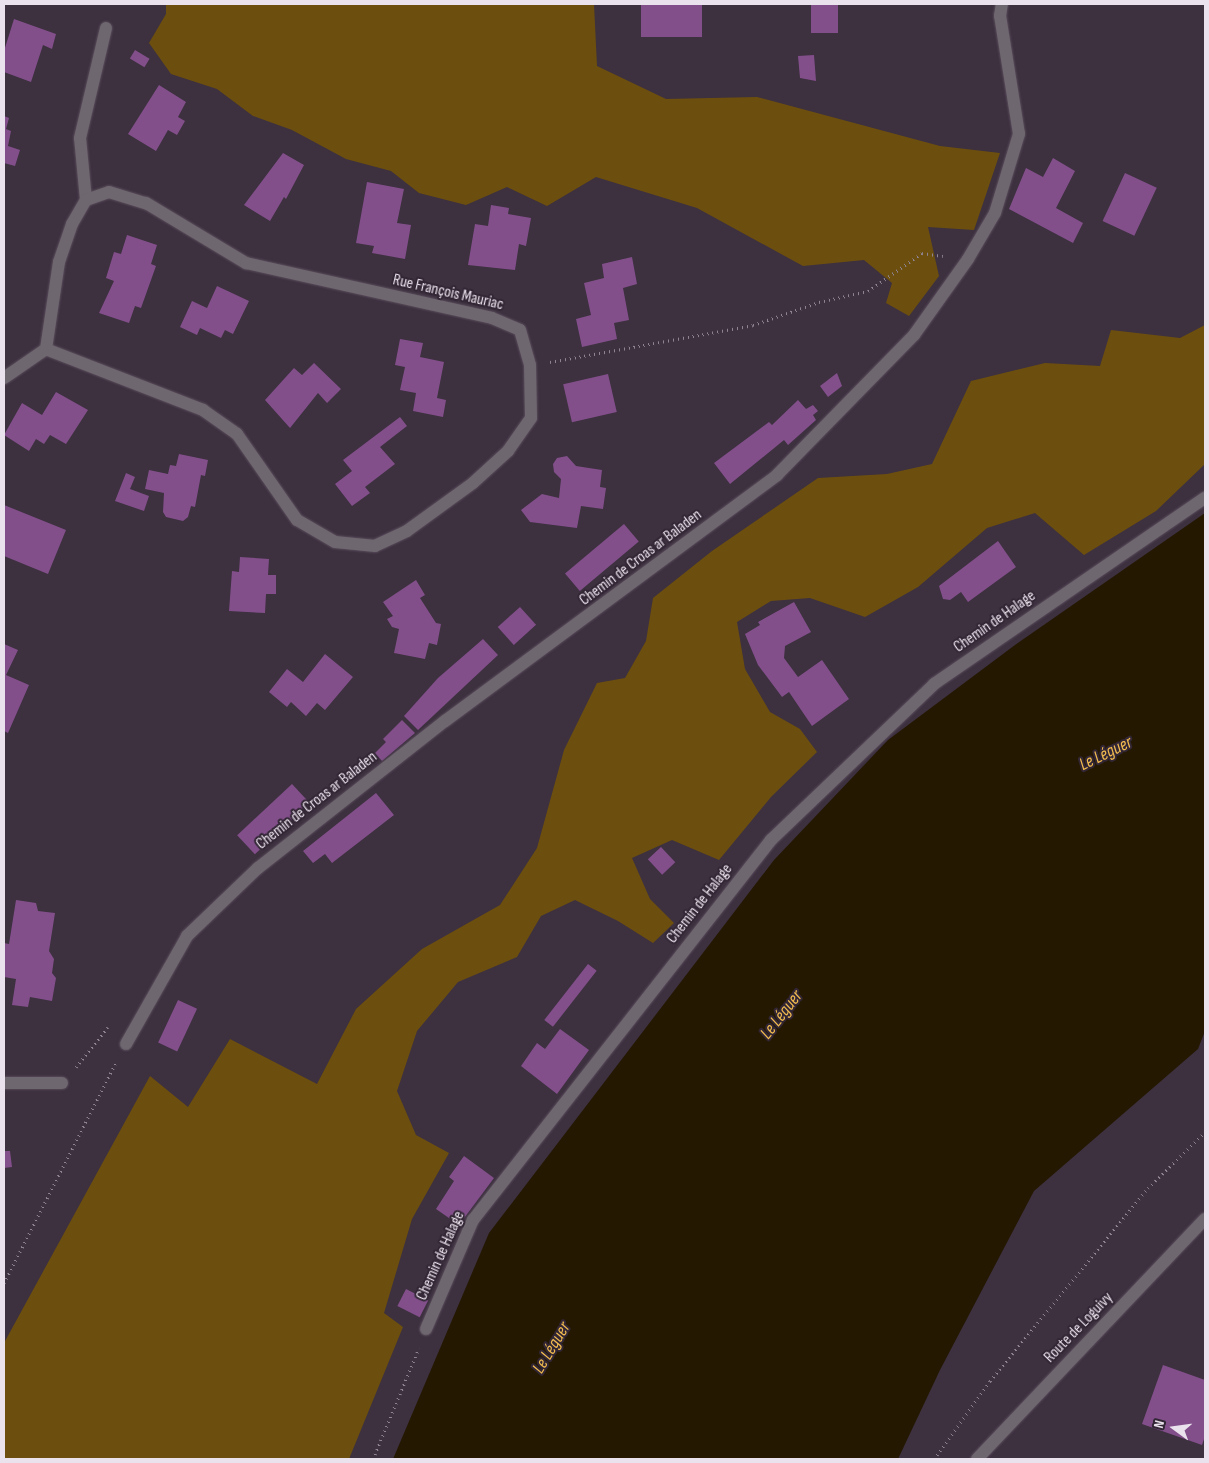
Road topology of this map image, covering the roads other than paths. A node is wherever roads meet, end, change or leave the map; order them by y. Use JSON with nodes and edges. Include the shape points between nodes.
{"nodes":[{"id":1,"x":1002,"y":4,"type":"edge"},
{"id":2,"x":106,"y":28,"type":"dead end"},
{"id":3,"x":86,"y":200,"type":"junction"},
{"id":4,"x":46,"y":349,"type":"junction"},
{"id":5,"x":4,"y":378,"type":"edge"},
{"id":6,"x":1205,"y":498,"type":"edge"},
{"id":7,"x":126,"y":1044,"type":"road end"},
{"id":8,"x":4,"y":1083,"type":"edge"},
{"id":9,"x":62,"y":1083,"type":"dead end"},
{"id":10,"x":1205,"y":1219,"type":"edge"},
{"id":11,"x":426,"y":1329,"type":"road end"},
{"id":12,"x":977,"y":1459,"type":"edge"}],
"edges":[{"from":1,"to":7,"type":"street","name":"Chemin de Croas ar Baladen","via":[[1000,16],[1019,134],[995,213],[968,259],[914,334],[777,475],[445,721],[258,868],[187,936]]},
{"from":2,"to":3,"type":"street","via":[[80,138]]},
{"from":3,"to":4,"type":"street","via":[[72,224],[59,262]]},
{"from":3,"to":4,"type":"street","name":"Rue François Mauriac","via":[[109,192],[146,203],[246,263],[492,318],[520,330],[530,365],[531,418],[508,451],[473,484],[407,532],[375,546],[335,542],[297,520],[237,434],[202,410]]},
{"from":4,"to":5,"type":"street"},
{"from":6,"to":11,"type":"street","name":"Chemin de Halage","via":[[934,684],[771,840],[473,1220]]},
{"from":8,"to":9,"type":"street"},
{"from":10,"to":12,"type":"street","name":"Route de Loguivy"}]}
